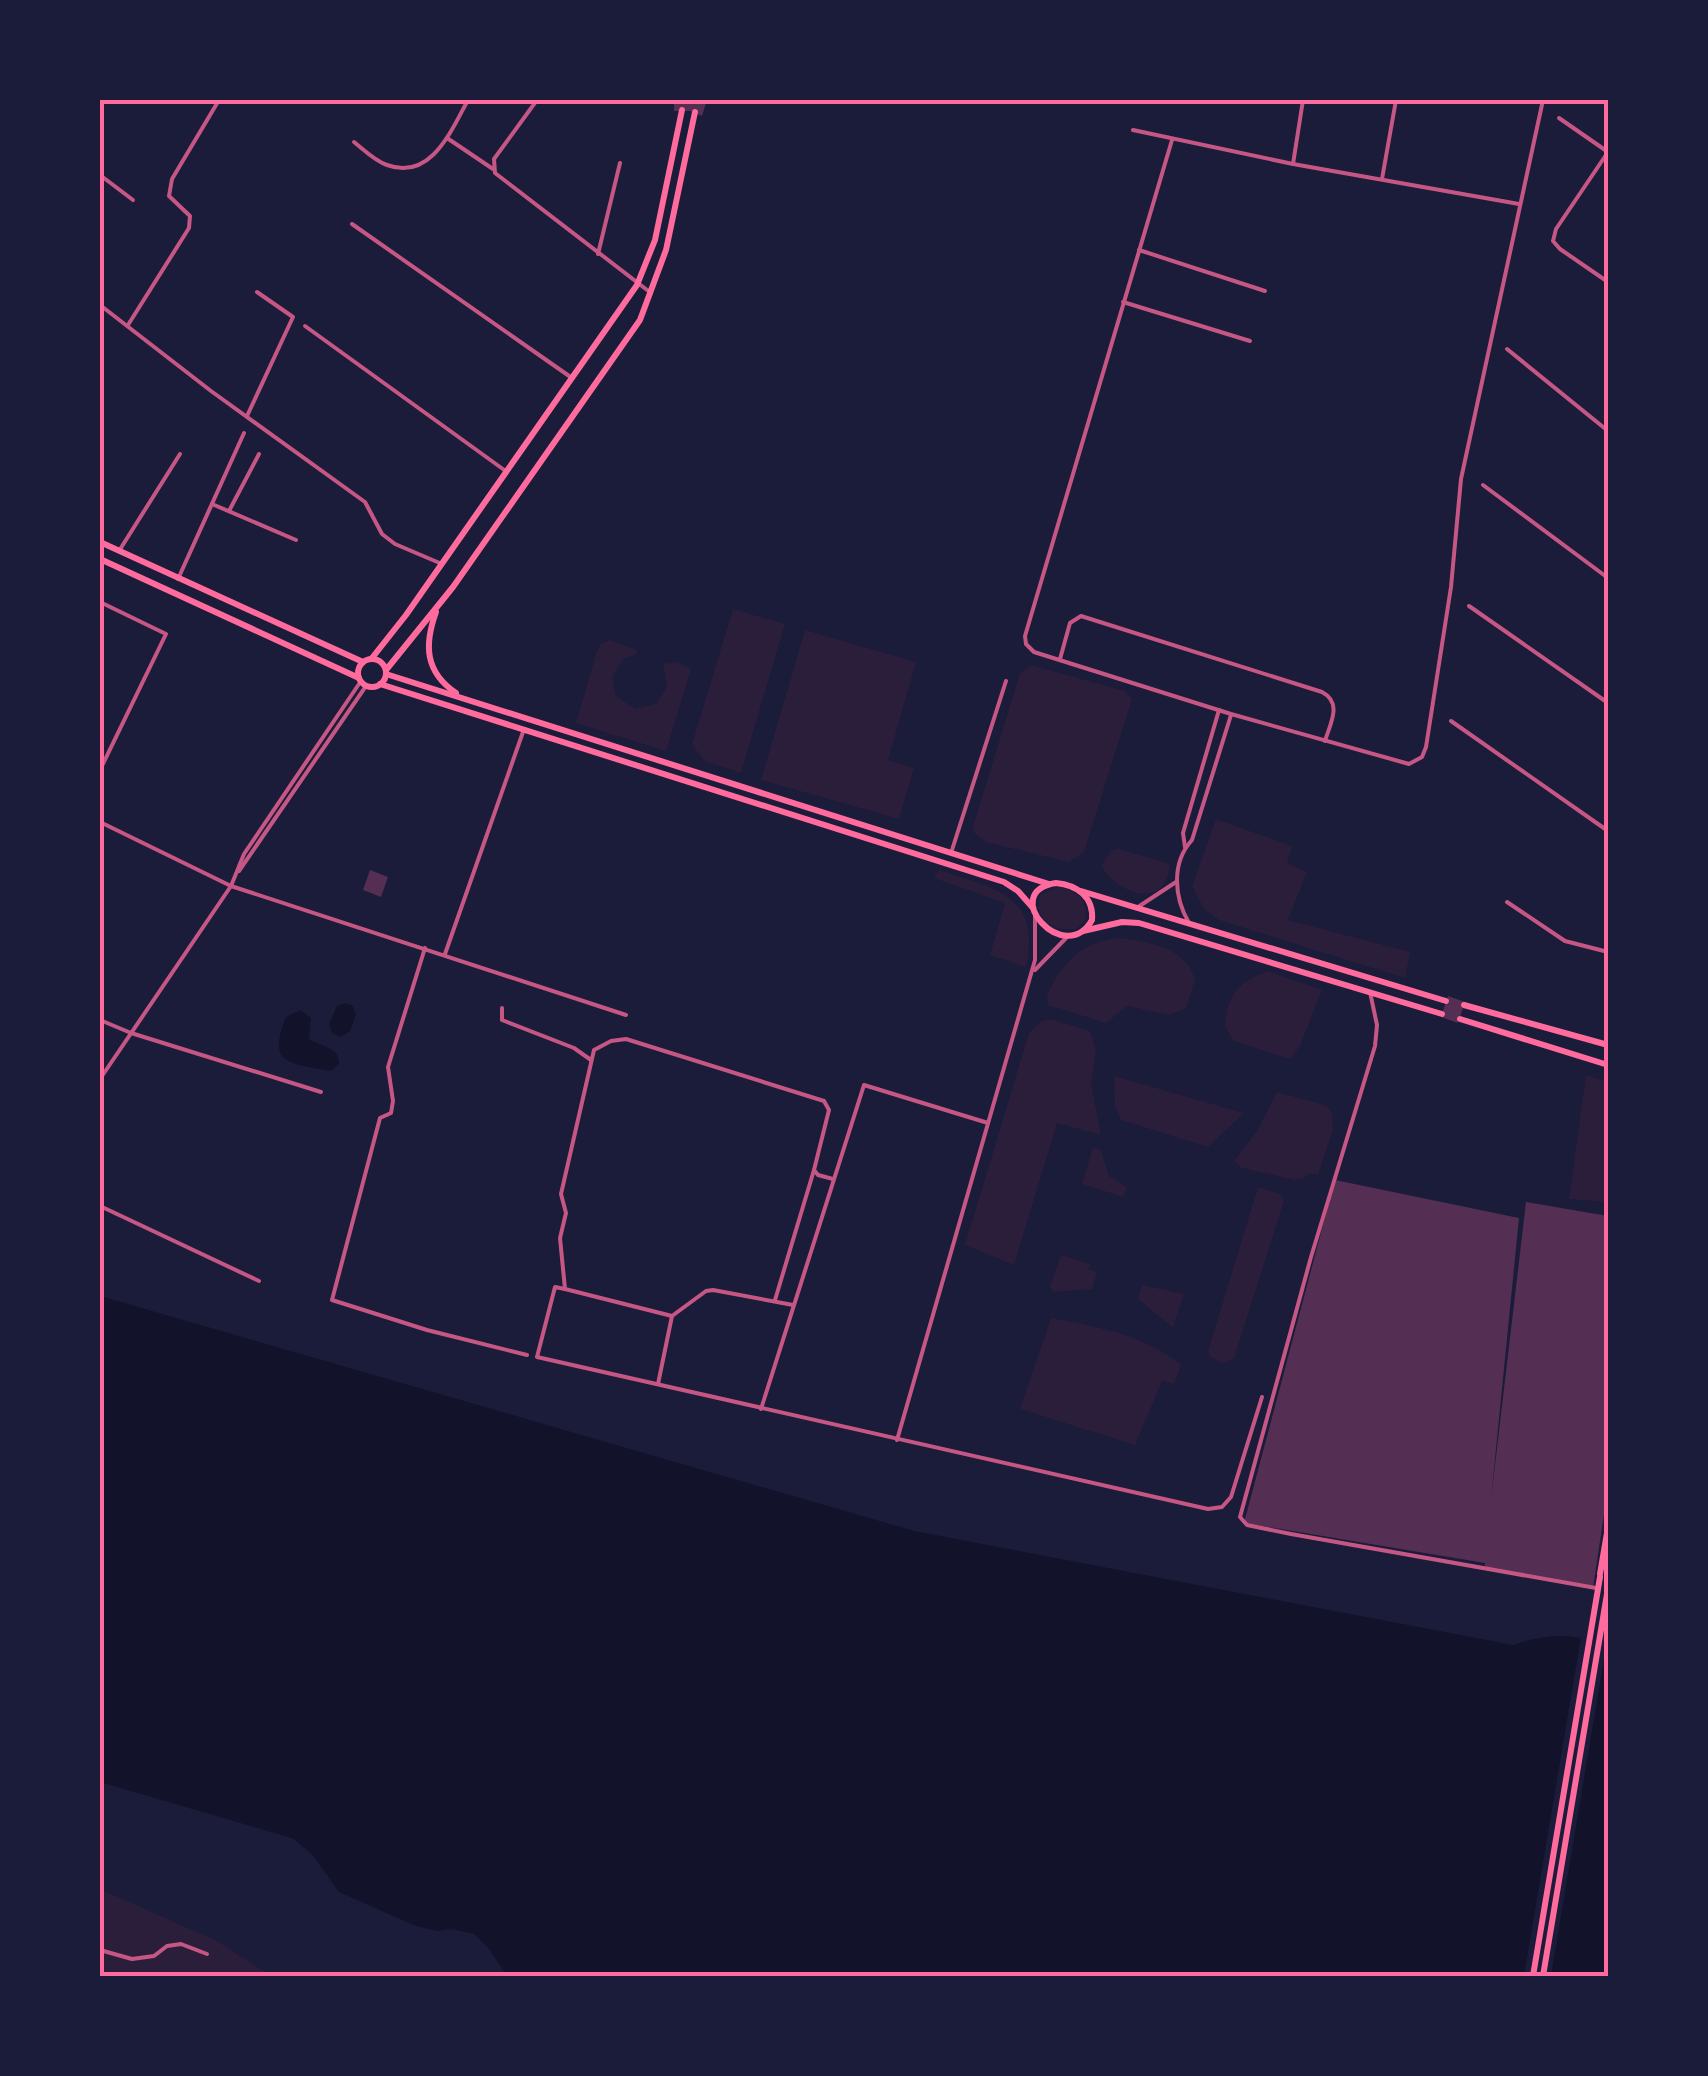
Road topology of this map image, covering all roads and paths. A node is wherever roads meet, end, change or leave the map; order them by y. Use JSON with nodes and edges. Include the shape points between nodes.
{"nodes":[{"id":1,"x":219,"y":100,"type":"edge"},
{"id":2,"x":468,"y":100,"type":"edge"},
{"id":3,"x":537,"y":100,"type":"edge"},
{"id":4,"x":1303,"y":100,"type":"edge"},
{"id":5,"x":1396,"y":100,"type":"edge"},
{"id":6,"x":1542,"y":100,"type":"edge"},
{"id":7,"x":682,"y":110,"type":"dead end"},
{"id":8,"x":695,"y":112,"type":"dead end"},
{"id":9,"x":1559,"y":118,"type":"dead end"},
{"id":10,"x":1133,"y":130,"type":"dead end"},
{"id":11,"x":448,"y":138,"type":"junction"},
{"id":12,"x":1172,"y":140,"type":"junction"},
{"id":13,"x":354,"y":142,"type":"dead end"},
{"id":14,"x":1608,"y":152,"type":"edge"},
{"id":15,"x":620,"y":162,"type":"dead end"},
{"id":16,"x":1293,"y":164,"type":"junction"},
{"id":17,"x":493,"y":169,"type":"junction"},
{"id":18,"x":100,"y":175,"type":"edge"},
{"id":19,"x":1382,"y":180,"type":"junction"},
{"id":20,"x":133,"y":200,"type":"dead end"},
{"id":21,"x":1519,"y":204,"type":"junction"},
{"id":22,"x":352,"y":224,"type":"dead end"},
{"id":23,"x":1138,"y":250,"type":"junction"},
{"id":24,"x":598,"y":254,"type":"junction"},
{"id":25,"x":1608,"y":282,"type":"edge"},
{"id":26,"x":638,"y":285,"type":"junction"},
{"id":27,"x":1265,"y":291,"type":"dead end"},
{"id":28,"x":257,"y":292,"type":"dead end"},
{"id":29,"x":652,"y":294,"type":"junction"},
{"id":30,"x":1123,"y":302,"type":"junction"},
{"id":31,"x":100,"y":305,"type":"edge"},
{"id":32,"x":128,"y":326,"type":"junction"},
{"id":33,"x":306,"y":326,"type":"dead end"},
{"id":34,"x":1250,"y":341,"type":"dead end"},
{"id":35,"x":1507,"y":348,"type":"dead end"},
{"id":36,"x":572,"y":378,"type":"junction"},
{"id":37,"x":247,"y":416,"type":"junction"},
{"id":38,"x":1608,"y":431,"type":"edge"},
{"id":39,"x":244,"y":433,"type":"dead end"},
{"id":40,"x":180,"y":454,"type":"dead end"},
{"id":41,"x":259,"y":454,"type":"dead end"},
{"id":42,"x":507,"y":472,"type":"junction"},
{"id":43,"x":1484,"y":485,"type":"dead end"},
{"id":44,"x":212,"y":504,"type":"junction"},
{"id":45,"x":229,"y":511,"type":"junction"},
{"id":46,"x":296,"y":540,"type":"dead end"},
{"id":47,"x":100,"y":542,"type":"edge"},
{"id":48,"x":119,"y":551,"type":"junction"},
{"id":49,"x":100,"y":559,"type":"edge"},
{"id":50,"x":442,"y":564,"type":"junction"},
{"id":51,"x":1608,"y":578,"type":"edge"},
{"id":52,"x":178,"y":579,"type":"junction"},
{"id":53,"x":100,"y":602,"type":"edge"},
{"id":54,"x":440,"y":603,"type":"junction"},
{"id":55,"x":1469,"y":606,"type":"dead end"},
{"id":56,"x":372,"y":658,"type":"junction"},
{"id":57,"x":1060,"y":660,"type":"junction"},
{"id":58,"x":363,"y":662,"type":"junction"},
{"id":59,"x":386,"y":672,"type":"junction"},
{"id":60,"x":1006,"y":681,"type":"dead end"},
{"id":61,"x":362,"y":682,"type":"junction"},
{"id":62,"x":380,"y":684,"type":"junction"},
{"id":63,"x":461,"y":696,"type":"junction"},
{"id":64,"x":1608,"y":703,"type":"edge"},
{"id":65,"x":1219,"y":710,"type":"junction"},
{"id":66,"x":1232,"y":714,"type":"junction"},
{"id":67,"x":1451,"y":721,"type":"dead end"},
{"id":68,"x":523,"y":732,"type":"junction"},
{"id":69,"x":1325,"y":742,"type":"junction"},
{"id":70,"x":100,"y":770,"type":"edge"},
{"id":71,"x":100,"y":822,"type":"edge"},
{"id":72,"x":1608,"y":831,"type":"edge"},
{"id":73,"x":1185,"y":847,"type":"junction"},
{"id":74,"x":952,"y":850,"type":"junction"},
{"id":75,"x":1176,"y":882,"type":"junction"},
{"id":76,"x":1049,"y":884,"type":"junction"},
{"id":77,"x":231,"y":886,"type":"junction"},
{"id":78,"x":1080,"y":891,"type":"junction"},
{"id":79,"x":1507,"y":902,"type":"dead end"},
{"id":80,"x":1136,"y":908,"type":"junction"},
{"id":81,"x":1034,"y":912,"type":"junction"},
{"id":82,"x":1189,"y":923,"type":"junction"},
{"id":83,"x":1083,"y":931,"type":"junction"},
{"id":84,"x":1069,"y":935,"type":"junction"},
{"id":85,"x":1256,"y":946,"type":"junction"},
{"id":86,"x":425,"y":948,"type":"junction"},
{"id":87,"x":1608,"y":952,"type":"edge"},
{"id":88,"x":444,"y":954,"type":"junction"},
{"id":89,"x":1252,"y":957,"type":"junction"},
{"id":90,"x":1030,"y":978,"type":"junction"},
{"id":91,"x":1370,"y":992,"type":"junction"},
{"id":92,"x":1446,"y":1000,"type":"dead end"},
{"id":93,"x":1464,"y":1006,"type":"dead end"},
{"id":94,"x":502,"y":1008,"type":"dead end"},
{"id":95,"x":1442,"y":1014,"type":"dead end"},
{"id":96,"x":626,"y":1015,"type":"dead end"},
{"id":97,"x":1460,"y":1019,"type":"dead end"},
{"id":98,"x":100,"y":1020,"type":"edge"},
{"id":99,"x":132,"y":1033,"type":"junction"},
{"id":100,"x":1608,"y":1045,"type":"edge"},
{"id":101,"x":591,"y":1060,"type":"junction"},
{"id":102,"x":1608,"y":1065,"type":"edge"},
{"id":103,"x":100,"y":1080,"type":"edge"},
{"id":104,"x":321,"y":1092,"type":"dead end"},
{"id":105,"x":988,"y":1122,"type":"junction"},
{"id":106,"x":814,"y":1170,"type":"junction"},
{"id":107,"x":834,"y":1179,"type":"junction"},
{"id":108,"x":100,"y":1206,"type":"edge"},
{"id":109,"x":259,"y":1281,"type":"dead end"},
{"id":110,"x":565,"y":1290,"type":"junction"},
{"id":111,"x":775,"y":1301,"type":"junction"},
{"id":112,"x":793,"y":1304,"type":"junction"},
{"id":113,"x":672,"y":1316,"type":"junction"},
{"id":114,"x":527,"y":1355,"type":"dead end"},
{"id":115,"x":658,"y":1384,"type":"junction"},
{"id":116,"x":1262,"y":1397,"type":"dead end"},
{"id":117,"x":762,"y":1408,"type":"junction"},
{"id":118,"x":897,"y":1440,"type":"junction"},
{"id":119,"x":1608,"y":1526,"type":"edge"},
{"id":120,"x":1608,"y":1589,"type":"edge"},
{"id":121,"x":100,"y":1950,"type":"edge"},
{"id":122,"x":207,"y":1954,"type":"dead end"},
{"id":123,"x":1534,"y":1976,"type":"edge"},
{"id":124,"x":1543,"y":1976,"type":"edge"}],
"edges":[{"from":1,"to":32,"type":"street","via":[[172,179],[169,196],[190,216],[190,228]]},
{"from":2,"to":11,"type":"street"},
{"from":3,"to":17,"type":"street"},
{"from":4,"to":16,"type":"street"},
{"from":5,"to":19,"type":"street"},
{"from":6,"to":21,"type":"street"},
{"from":7,"to":26,"type":"main road","via":[[655,240]]},
{"from":8,"to":29,"type":"main road"},
{"from":9,"to":14,"type":"street"},
{"from":10,"to":12,"type":"street"},
{"from":11,"to":13,"type":"street","via":[[424,165],[403,169],[384,165]]},
{"from":11,"to":17,"type":"street"},
{"from":12,"to":16,"type":"street"},
{"from":12,"to":23,"type":"street"},
{"from":14,"to":25,"type":"street","via":[[1553,241]]},
{"from":15,"to":24,"type":"street"},
{"from":16,"to":19,"type":"street"},
{"from":17,"to":24,"type":"street"},
{"from":18,"to":20,"type":"street"},
{"from":19,"to":21,"type":"street"},
{"from":21,"to":69,"type":"street","via":[[1461,479],[1424,752],[1404,765]]},
{"from":22,"to":36,"type":"street"},
{"from":23,"to":27,"type":"street"},
{"from":23,"to":30,"type":"street"},
{"from":24,"to":26,"type":"street"},
{"from":26,"to":29,"type":"street"},
{"from":26,"to":36,"type":"main road"},
{"from":28,"to":37,"type":"street","via":[[293,317]]},
{"from":29,"to":54,"type":"main road","via":[[606,372]]},
{"from":30,"to":34,"type":"street"},
{"from":30,"to":57,"type":"street","via":[[1025,636],[1031,650]]},
{"from":31,"to":32,"type":"street"},
{"from":32,"to":37,"type":"street"},
{"from":33,"to":42,"type":"street"},
{"from":35,"to":38,"type":"street"},
{"from":36,"to":42,"type":"main road"},
{"from":37,"to":50,"type":"street","via":[[365,502],[395,544]]},
{"from":39,"to":44,"type":"street"},
{"from":40,"to":48,"type":"street"},
{"from":41,"to":45,"type":"street"},
{"from":42,"to":50,"type":"main road"},
{"from":43,"to":51,"type":"street"},
{"from":44,"to":45,"type":"street"},
{"from":44,"to":52,"type":"street"},
{"from":45,"to":46,"type":"street"},
{"from":47,"to":48,"type":"main road"},
{"from":48,"to":52,"type":"main road"},
{"from":49,"to":61,"type":"main road"},
{"from":50,"to":56,"type":"main road"},
{"from":52,"to":58,"type":"main road"},
{"from":53,"to":70,"type":"street","via":[[166,634]]},
{"from":54,"to":59,"type":"main road"},
{"from":54,"to":63,"type":"main road","via":[[428,654],[436,676]]},
{"from":55,"to":64,"type":"street"},
{"from":56,"to":58,"type":"main road"},
{"from":56,"to":59,"type":"main road"},
{"from":57,"to":65,"type":"street"},
{"from":57,"to":69,"type":"street","via":[[1072,620],[1081,616],[1326,693],[1334,707]]},
{"from":58,"to":61,"type":"main road"},
{"from":59,"to":62,"type":"main road"},
{"from":59,"to":63,"type":"main road"},
{"from":60,"to":74,"type":"street"},
{"from":61,"to":62,"type":"main road"},
{"from":61,"to":77,"type":"street","via":[[244,854]]},
{"from":62,"to":68,"type":"main road"},
{"from":63,"to":74,"type":"main road"},
{"from":65,"to":66,"type":"street"},
{"from":65,"to":73,"type":"street","via":[[1183,833]]},
{"from":66,"to":69,"type":"street"},
{"from":66,"to":73,"type":"street"},
{"from":67,"to":72,"type":"street"},
{"from":68,"to":81,"type":"main road","via":[[1004,882]]},
{"from":68,"to":88,"type":"street"},
{"from":71,"to":77,"type":"street"},
{"from":73,"to":75,"type":"street"},
{"from":74,"to":76,"type":"main road"},
{"from":75,"to":80,"type":"street"},
{"from":75,"to":82,"type":"street"},
{"from":76,"to":78,"type":"main road"},
{"from":76,"to":81,"type":"main road","via":[[1035,894]]},
{"from":77,"to":86,"type":"street"},
{"from":77,"to":99,"type":"street"},
{"from":78,"to":80,"type":"main road"},
{"from":78,"to":83,"type":"main road","via":[[1092,909]]},
{"from":79,"to":87,"type":"street","via":[[1565,941]]},
{"from":80,"to":82,"type":"main road"},
{"from":81,"to":84,"type":"main road","via":[[1051,931]]},
{"from":81,"to":90,"type":"street","via":[[1037,952]]},
{"from":82,"to":85,"type":"main road"},
{"from":83,"to":84,"type":"main road"},
{"from":83,"to":89,"type":"main road","via":[[1140,923]]},
{"from":84,"to":90,"type":"street"},
{"from":85,"to":89,"type":"main road"},
{"from":85,"to":92,"type":"main road"},
{"from":86,"to":88,"type":"street"},
{"from":86,"to":114,"type":"street","via":[[388,1067],[391,1113],[380,1118],[332,1300]]},
{"from":88,"to":96,"type":"street"},
{"from":89,"to":91,"type":"main road"},
{"from":90,"to":105,"type":"street"},
{"from":91,"to":95,"type":"main road"},
{"from":91,"to":120,"type":"street","via":[[1375,1046],[1242,1520]]},
{"from":93,"to":100,"type":"main road"},
{"from":94,"to":101,"type":"street","via":[[502,1020]]},
{"from":97,"to":102,"type":"main road"},
{"from":98,"to":99,"type":"street"},
{"from":99,"to":103,"type":"street"},
{"from":99,"to":104,"type":"street"},
{"from":101,"to":106,"type":"street","via":[[602,1044],[626,1040],[824,1100],[830,1110]]},
{"from":101,"to":110,"type":"street","via":[[561,1194]]},
{"from":105,"to":107,"type":"street","via":[[864,1085]]},
{"from":105,"to":118,"type":"street"},
{"from":106,"to":107,"type":"street"},
{"from":106,"to":111,"type":"street"},
{"from":107,"to":112,"type":"street"},
{"from":108,"to":109,"type":"street"},
{"from":110,"to":113,"type":"street"},
{"from":110,"to":115,"type":"street","via":[[554,1288],[538,1356]]},
{"from":111,"to":112,"type":"street"},
{"from":111,"to":113,"type":"street","via":[[706,1290]]},
{"from":112,"to":117,"type":"street"},
{"from":113,"to":115,"type":"street"},
{"from":115,"to":117,"type":"street"},
{"from":116,"to":118,"type":"street","via":[[1232,1497],[1208,1509]]},
{"from":117,"to":118,"type":"street"},
{"from":119,"to":123,"type":"main road"},
{"from":120,"to":124,"type":"main road"},
{"from":121,"to":122,"type":"street","via":[[132,1959],[181,1944]]}]}
